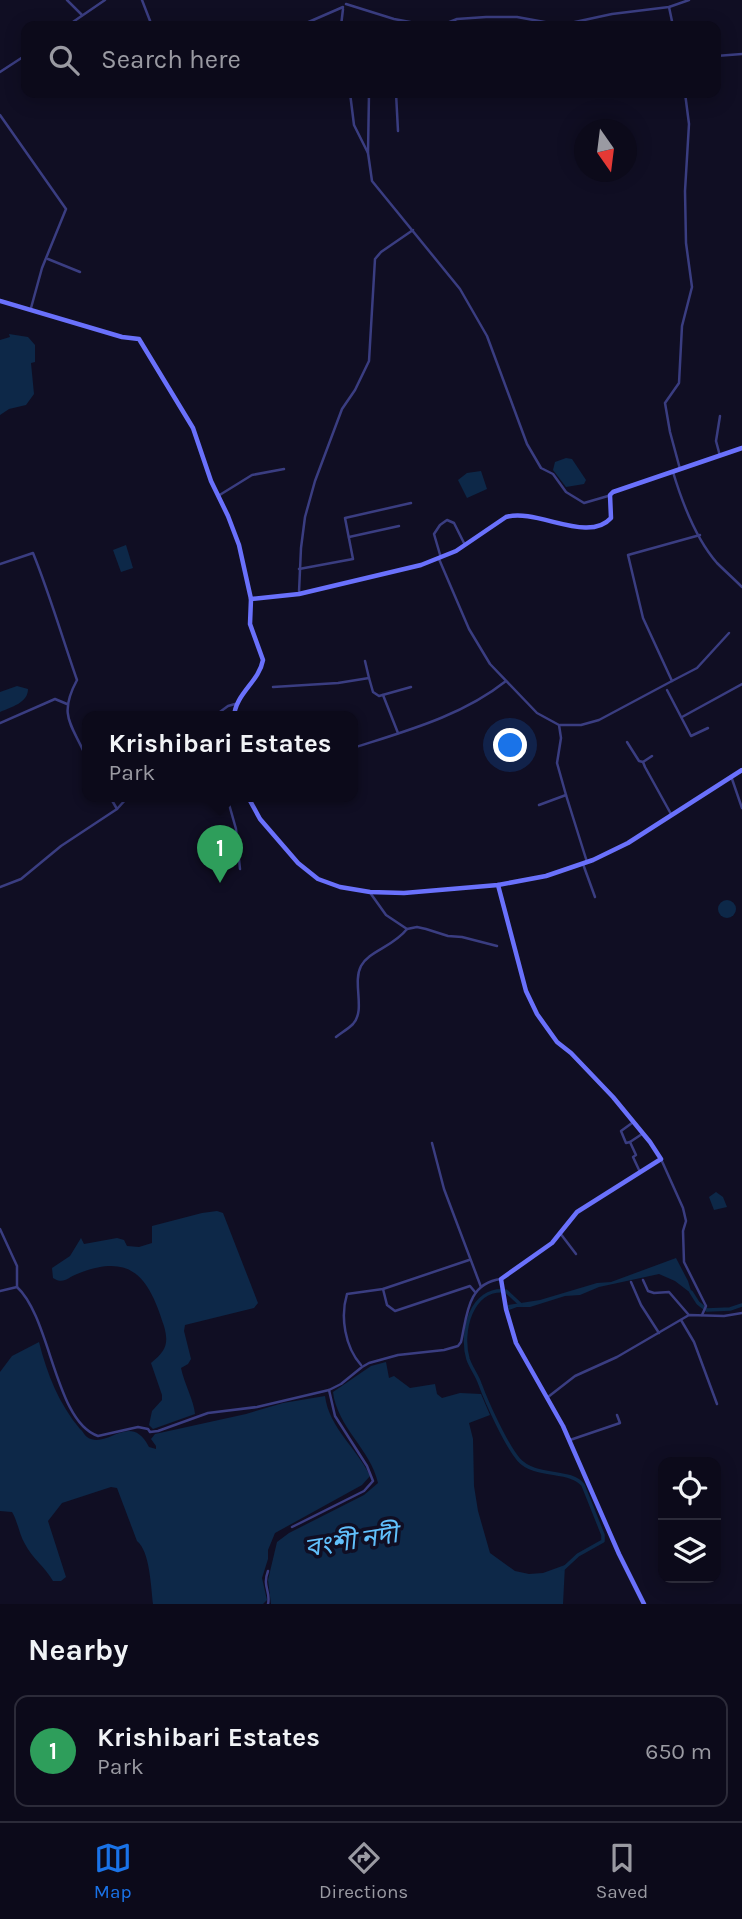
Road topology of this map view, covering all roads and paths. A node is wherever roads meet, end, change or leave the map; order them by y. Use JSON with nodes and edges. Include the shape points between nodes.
{"nodes":[{"id":1,"x":67,"y":0,"type":"edge"},
{"id":2,"x":105,"y":0,"type":"edge"},
{"id":3,"x":142,"y":0,"type":"edge"},
{"id":4,"x":689,"y":0,"type":"edge"},
{"id":5,"x":345,"y":4,"type":"edge"},
{"id":6,"x":669,"y":7,"type":"junction"},
{"id":7,"x":82,"y":15,"type":"junction"},
{"id":8,"x":74,"y":21,"type":"edge"},
{"id":9,"x":150,"y":21,"type":"edge"},
{"id":10,"x":310,"y":21,"type":"edge"},
{"id":11,"x":408,"y":21,"type":"edge"},
{"id":12,"x":450,"y":21,"type":"edge"},
{"id":13,"x":536,"y":21,"type":"edge"},
{"id":14,"x":580,"y":21,"type":"edge"},
{"id":15,"x":672,"y":21,"type":"edge"},
{"id":16,"x":742,"y":54,"type":"edge"},
{"id":17,"x":721,"y":56,"type":"edge"},
{"id":18,"x":21,"y":58,"type":"edge"},
{"id":19,"x":0,"y":72,"type":"edge"},
{"id":20,"x":351,"y":98,"type":"edge"},
{"id":21,"x":368,"y":98,"type":"edge"},
{"id":22,"x":396,"y":98,"type":"edge"},
{"id":23,"x":686,"y":98,"type":"edge"},
{"id":24,"x":0,"y":115,"type":"edge"},
{"id":25,"x":398,"y":131,"type":"dead end"},
{"id":26,"x":368,"y":153,"type":"junction"},
{"id":27,"x":413,"y":230,"type":"junction"},
{"id":28,"x":48,"y":259,"type":"junction"},
{"id":29,"x":80,"y":272,"type":"dead end"},
{"id":30,"x":0,"y":301,"type":"edge"},
{"id":31,"x":31,"y":311,"type":"junction"},
{"id":32,"x":720,"y":416,"type":"dead end"},
{"id":33,"x":742,"y":448,"type":"edge"},
{"id":34,"x":720,"y":456,"type":"junction"},
{"id":35,"x":284,"y":469,"type":"dead end"},
{"id":36,"x":680,"y":469,"type":"junction"},
{"id":37,"x":673,"y":471,"type":"junction"},
{"id":38,"x":610,"y":495,"type":"junction"},
{"id":39,"x":218,"y":496,"type":"junction"},
{"id":40,"x":411,"y":503,"type":"dead end"},
{"id":41,"x":399,"y":526,"type":"dead end"},
{"id":42,"x":700,"y":535,"type":"junction"},
{"id":43,"x":349,"y":537,"type":"junction"},
{"id":44,"x":465,"y":545,"type":"junction"},
{"id":45,"x":440,"y":559,"type":"junction"},
{"id":46,"x":0,"y":564,"type":"edge"},
{"id":47,"x":299,"y":569,"type":"junction"},
{"id":48,"x":742,"y":587,"type":"edge"},
{"id":49,"x":297,"y":594,"type":"junction"},
{"id":50,"x":251,"y":599,"type":"junction"},
{"id":51,"x":729,"y":634,"type":"dead end"},
{"id":52,"x":366,"y":661,"type":"dead end"},
{"id":53,"x":369,"y":678,"type":"junction"},
{"id":54,"x":506,"y":681,"type":"junction"},
{"id":55,"x":672,"y":681,"type":"junction"},
{"id":56,"x":742,"y":684,"type":"edge"},
{"id":57,"x":273,"y":687,"type":"dead end"},
{"id":58,"x":411,"y":687,"type":"dead end"},
{"id":59,"x":667,"y":690,"type":"dead end"},
{"id":60,"x":383,"y":695,"type":"junction"},
{"id":61,"x":67,"y":704,"type":"junction"},
{"id":62,"x":235,"y":704,"type":"junction"},
{"id":63,"x":221,"y":711,"type":"edge"},
{"id":64,"x":234,"y":711,"type":"edge"},
{"id":65,"x":682,"y":717,"type":"junction"},
{"id":66,"x":0,"y":723,"type":"edge"},
{"id":67,"x":559,"y":725,"type":"junction"},
{"id":68,"x":708,"y":728,"type":"dead end"},
{"id":69,"x":398,"y":733,"type":"junction"},
{"id":70,"x":627,"y":742,"type":"dead end"},
{"id":71,"x":358,"y":746,"type":"edge"},
{"id":72,"x":82,"y":749,"type":"edge"},
{"id":73,"x":652,"y":756,"type":"dead end"},
{"id":74,"x":643,"y":762,"type":"junction"},
{"id":75,"x":742,"y":770,"type":"edge"},
{"id":76,"x":731,"y":776,"type":"junction"},
{"id":77,"x":566,"y":796,"type":"junction"},
{"id":78,"x":113,"y":802,"type":"edge"},
{"id":79,"x":123,"y":802,"type":"edge"},
{"id":80,"x":228,"y":802,"type":"edge"},
{"id":81,"x":250,"y":802,"type":"edge"},
{"id":82,"x":539,"y":805,"type":"dead end"},
{"id":83,"x":742,"y":808,"type":"edge"},
{"id":84,"x":117,"y":809,"type":"junction"},
{"id":85,"x":671,"y":814,"type":"junction"},
{"id":86,"x":585,"y":863,"type":"junction"},
{"id":87,"x":240,"y":869,"type":"dead end"},
{"id":88,"x":498,"y":885,"type":"junction"},
{"id":89,"x":0,"y":887,"type":"edge"},
{"id":90,"x":370,"y":892,"type":"junction"},
{"id":91,"x":594,"y":897,"type":"dead end"},
{"id":92,"x":407,"y":929,"type":"junction"},
{"id":93,"x":497,"y":947,"type":"dead end"},
{"id":94,"x":336,"y":1037,"type":"dead end"},
{"id":95,"x":632,"y":1123,"type":"junction"},
{"id":96,"x":643,"y":1133,"type":"junction"},
{"id":97,"x":630,"y":1142,"type":"junction"},
{"id":98,"x":432,"y":1143,"type":"dead end"},
{"id":99,"x":661,"y":1159,"type":"junction"},
{"id":100,"x":640,"y":1172,"type":"junction"},
{"id":101,"x":0,"y":1229,"type":"edge"},
{"id":102,"x":560,"y":1233,"type":"junction"},
{"id":103,"x":576,"y":1254,"type":"dead end"},
{"id":104,"x":469,"y":1260,"type":"junction"},
{"id":105,"x":643,"y":1280,"type":"dead end"},
{"id":106,"x":501,"y":1281,"type":"junction"},
{"id":107,"x":631,"y":1282,"type":"dead end"},
{"id":108,"x":17,"y":1287,"type":"junction"},
{"id":109,"x":481,"y":1287,"type":"junction"},
{"id":110,"x":383,"y":1289,"type":"junction"},
{"id":111,"x":0,"y":1291,"type":"edge"},
{"id":112,"x":475,"y":1292,"type":"junction"},
{"id":113,"x":742,"y":1313,"type":"edge"},
{"id":114,"x":703,"y":1314,"type":"junction"},
{"id":115,"x":689,"y":1315,"type":"junction"},
{"id":116,"x":681,"y":1320,"type":"junction"},
{"id":117,"x":659,"y":1333,"type":"junction"},
{"id":118,"x":362,"y":1367,"type":"junction"},
{"id":119,"x":329,"y":1390,"type":"junction"},
{"id":120,"x":548,"y":1396,"type":"junction"},
{"id":121,"x":717,"y":1404,"type":"dead end"},
{"id":122,"x":617,"y":1415,"type":"dead end"},
{"id":123,"x":570,"y":1440,"type":"junction"},
{"id":124,"x":292,"y":1527,"type":"dead end"},
{"id":125,"x":268,"y":1571,"type":"dead end"},
{"id":126,"x":268,"y":1604,"type":"edge"},
{"id":127,"x":644,"y":1604,"type":"edge"}],
"edges":[{"from":1,"to":7,"type":"street"},
{"from":2,"to":7,"type":"street"},
{"from":3,"to":9,"type":"street"},
{"from":4,"to":6,"type":"street"},
{"from":5,"to":10,"type":"street"},
{"from":5,"to":11,"type":"street"},
{"from":6,"to":14,"type":"street"},
{"from":6,"to":15,"type":"street"},
{"from":7,"to":8,"type":"street"},
{"from":12,"to":13,"type":"street","via":[[486,17]]},
{"from":16,"to":17,"type":"street"},
{"from":18,"to":19,"type":"street"},
{"from":20,"to":26,"type":"street","via":[[354,125]]},
{"from":21,"to":26,"type":"street"},
{"from":22,"to":25,"type":"street"},
{"from":23,"to":36,"type":"street","via":[[687,243],[692,286],[682,326],[679,383],[665,403]]},
{"from":24,"to":28,"type":"street","via":[[66,209]]},
{"from":26,"to":27,"type":"street","via":[[372,181]]},
{"from":27,"to":38,"type":"street","via":[[460,289],[487,336],[541,468],[554,474],[566,492],[584,503]]},
{"from":27,"to":47,"type":"street","via":[[375,259],[369,361],[342,409],[315,481]]},
{"from":28,"to":29,"type":"street"},
{"from":28,"to":31,"type":"street"},
{"from":30,"to":31,"type":"main road"},
{"from":31,"to":39,"type":"main road","via":[[141,340],[193,428]]},
{"from":32,"to":34,"type":"street","via":[[716,441]]},
{"from":33,"to":34,"type":"main road"},
{"from":34,"to":36,"type":"main road"},
{"from":35,"to":39,"type":"street","via":[[252,475]]},
{"from":36,"to":37,"type":"main road"},
{"from":37,"to":38,"type":"main road"},
{"from":37,"to":42,"type":"street"},
{"from":38,"to":44,"type":"main road","via":[[611,518],[604,525],[573,526],[514,514]]},
{"from":39,"to":50,"type":"main road","via":[[239,545]]},
{"from":40,"to":43,"type":"street","via":[[345,517]]},
{"from":41,"to":43,"type":"street"},
{"from":42,"to":48,"type":"street","via":[[715,561]]},
{"from":42,"to":55,"type":"street","via":[[627,556],[643,618]]},
{"from":43,"to":47,"type":"street","via":[[353,559]]},
{"from":44,"to":45,"type":"main road"},
{"from":44,"to":45,"type":"street","via":[[454,523],[447,520],[434,534]]},
{"from":45,"to":49,"type":"main road"},
{"from":45,"to":54,"type":"street","via":[[469,629]]},
{"from":46,"to":61,"type":"street","via":[[33,553],[77,680]]},
{"from":47,"to":49,"type":"street"},
{"from":49,"to":50,"type":"main road"},
{"from":50,"to":62,"type":"main road","via":[[250,624],[263,664]]},
{"from":51,"to":55,"type":"street","via":[[696,668]]},
{"from":52,"to":53,"type":"street"},
{"from":53,"to":57,"type":"street"},
{"from":53,"to":60,"type":"street","via":[[376,695]]},
{"from":54,"to":67,"type":"street","via":[[537,713]]},
{"from":54,"to":69,"type":"street","via":[[484,699]]},
{"from":55,"to":67,"type":"street","via":[[599,720]]},
{"from":56,"to":65,"type":"street"},
{"from":58,"to":60,"type":"street"},
{"from":59,"to":65,"type":"street"},
{"from":60,"to":69,"type":"street"},
{"from":61,"to":66,"type":"street","via":[[55,699]]},
{"from":61,"to":72,"type":"street","via":[[70,724]]},
{"from":62,"to":63,"type":"street"},
{"from":62,"to":64,"type":"main road"},
{"from":65,"to":68,"type":"street","via":[[691,736]]},
{"from":67,"to":77,"type":"street","via":[[557,763]]},
{"from":69,"to":71,"type":"street"},
{"from":70,"to":74,"type":"street"},
{"from":73,"to":74,"type":"street"},
{"from":74,"to":85,"type":"street"},
{"from":75,"to":76,"type":"main road"},
{"from":76,"to":83,"type":"street"},
{"from":76,"to":85,"type":"main road"},
{"from":77,"to":82,"type":"street"},
{"from":77,"to":86,"type":"street"},
{"from":78,"to":84,"type":"street"},
{"from":79,"to":84,"type":"street"},
{"from":80,"to":87,"type":"street"},
{"from":81,"to":90,"type":"main road","via":[[308,872],[330,884]]},
{"from":84,"to":89,"type":"street","via":[[21,879]]},
{"from":85,"to":86,"type":"main road","via":[[628,844]]},
{"from":86,"to":88,"type":"main road"},
{"from":86,"to":91,"type":"street"},
{"from":88,"to":90,"type":"main road"},
{"from":88,"to":95,"type":"main road","via":[[526,991],[537,1014]]},
{"from":90,"to":92,"type":"street","via":[[386,915]]},
{"from":92,"to":93,"type":"street","via":[[426,929]]},
{"from":92,"to":94,"type":"street","via":[[360,967],[358,1015]]},
{"from":95,"to":96,"type":"main road"},
{"from":95,"to":97,"type":"street","via":[[621,1130],[626,1143]]},
{"from":96,"to":97,"type":"street"},
{"from":96,"to":99,"type":"main road"},
{"from":97,"to":100,"type":"street"},
{"from":98,"to":104,"type":"street"},
{"from":99,"to":100,"type":"main road"},
{"from":99,"to":114,"type":"street","via":[[683,1208],[684,1262],[706,1306]]},
{"from":100,"to":102,"type":"main road","via":[[577,1212]]},
{"from":101,"to":108,"type":"street","via":[[17,1266]]},
{"from":102,"to":103,"type":"street"},
{"from":102,"to":106,"type":"main road"},
{"from":104,"to":109,"type":"street"},
{"from":104,"to":110,"type":"street"},
{"from":105,"to":115,"type":"street","via":[[648,1291],[669,1292]]},
{"from":106,"to":109,"type":"street"},
{"from":106,"to":120,"type":"main road","via":[[516,1343]]},
{"from":107,"to":117,"type":"street"},
{"from":108,"to":111,"type":"street"},
{"from":108,"to":119,"type":"street","via":[[30,1301],[54,1373],[74,1414],[94,1435],[138,1427],[158,1431],[208,1413]]},
{"from":109,"to":112,"type":"street"},
{"from":110,"to":112,"type":"street","via":[[387,1306],[395,1311],[470,1286]]},
{"from":110,"to":118,"type":"street","via":[[347,1294],[344,1315],[350,1347]]},
{"from":112,"to":118,"type":"street","via":[[458,1346],[398,1355]]},
{"from":113,"to":114,"type":"street"},
{"from":114,"to":115,"type":"street"},
{"from":115,"to":116,"type":"street"},
{"from":116,"to":117,"type":"street"},
{"from":116,"to":121,"type":"street"},
{"from":117,"to":120,"type":"street","via":[[575,1376]]},
{"from":118,"to":119,"type":"street"},
{"from":119,"to":124,"type":"street","via":[[335,1416],[373,1481],[364,1491]]},
{"from":120,"to":123,"type":"main road"},
{"from":122,"to":123,"type":"street","via":[[620,1423]]},
{"from":123,"to":127,"type":"main road"},
{"from":125,"to":126,"type":"street","via":[[264,1586]]}]}
